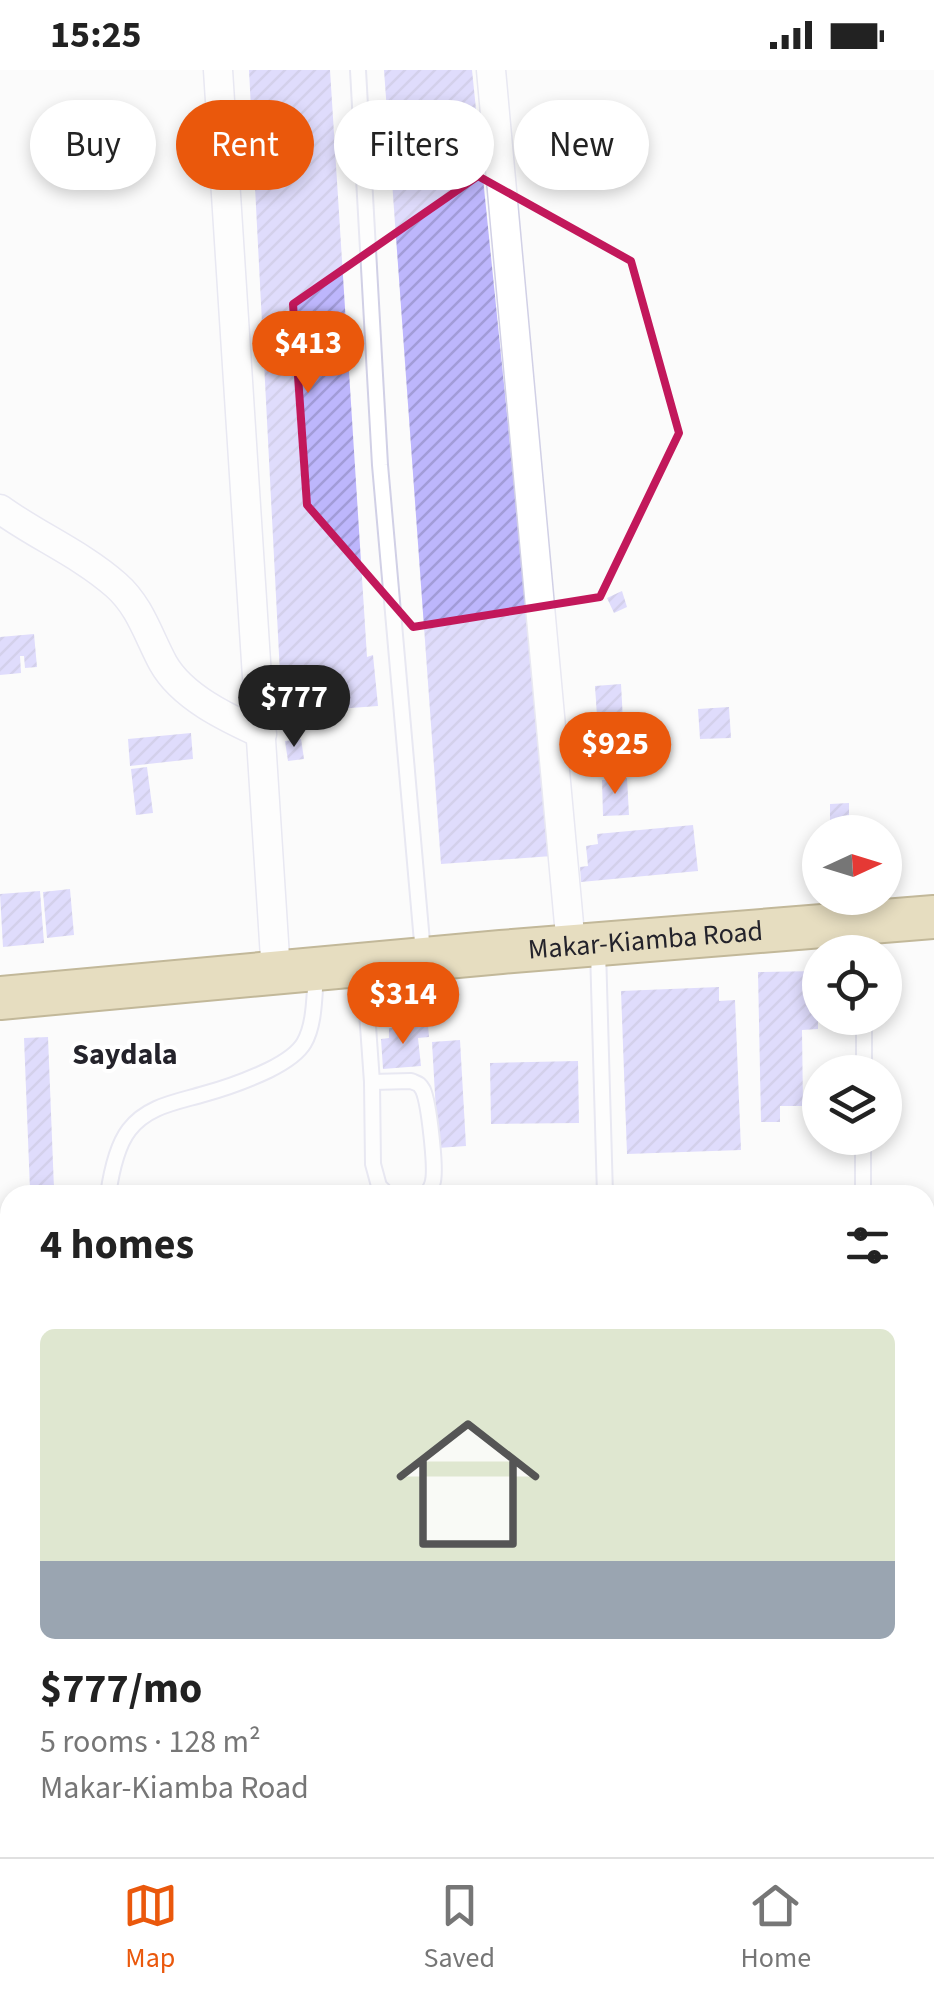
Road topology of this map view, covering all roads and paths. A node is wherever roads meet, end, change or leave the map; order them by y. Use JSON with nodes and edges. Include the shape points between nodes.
{"nodes":[{"id":1,"x":218,"y":70,"type":"edge"},
{"id":2,"x":358,"y":70,"type":"edge"},
{"id":3,"x":491,"y":70,"type":"edge"},
{"id":4,"x":0,"y":509,"type":"edge"},
{"id":5,"x":262,"y":734,"type":"junction"},
{"id":6,"x":934,"y":917,"type":"edge"},
{"id":7,"x":872,"y":935,"type":"edge"},
{"id":8,"x":802,"y":939,"type":"edge"},
{"id":9,"x":584,"y":945,"type":"junction"},
{"id":10,"x":423,"y":959,"type":"junction"},
{"id":11,"x":363,"y":964,"type":"junction"},
{"id":12,"x":296,"y":971,"type":"junction"},
{"id":13,"x":0,"y":998,"type":"edge"},
{"id":14,"x":372,"y":1082,"type":"junction"},
{"id":15,"x":863,"y":1155,"type":"edge"},
{"id":16,"x":110,"y":1185,"type":"edge"},
{"id":17,"x":379,"y":1185,"type":"edge"},
{"id":18,"x":431,"y":1185,"type":"edge"},
{"id":19,"x":604,"y":1185,"type":"edge"},
{"id":20,"x":863,"y":1185,"type":"edge"}],
"edges":[{"from":1,"to":5,"type":"street"},
{"from":2,"to":10,"type":"lane","via":[[380,466]]},
{"from":3,"to":9,"type":"street"},
{"from":4,"to":5,"type":"street","via":[[114,584],[134,603],[165,666],[183,686]]},
{"from":5,"to":12,"type":"street"},
{"from":6,"to":7,"type":"main road","name":"Makar-Kiamba Road"},
{"from":8,"to":9,"type":"main road","name":"Makar-Kiamba Road"},
{"from":9,"to":10,"type":"main road","name":"Makar-Kiamba Road"},
{"from":9,"to":19,"type":"lane"},
{"from":10,"to":11,"type":"main road","name":"Makar-Kiamba Road"},
{"from":11,"to":12,"type":"main road","name":"Makar-Kiamba Road"},
{"from":11,"to":14,"type":"lane"},
{"from":12,"to":13,"type":"main road","name":"Makar-Kiamba Road"},
{"from":12,"to":16,"type":"lane","via":[[312,1014],[304,1045],[282,1064],[140,1118],[119,1148]]},
{"from":14,"to":17,"type":"lane"},
{"from":14,"to":18,"type":"lane","via":[[410,1081],[422,1088]]},
{"from":15,"to":20,"type":"lane"}]}
